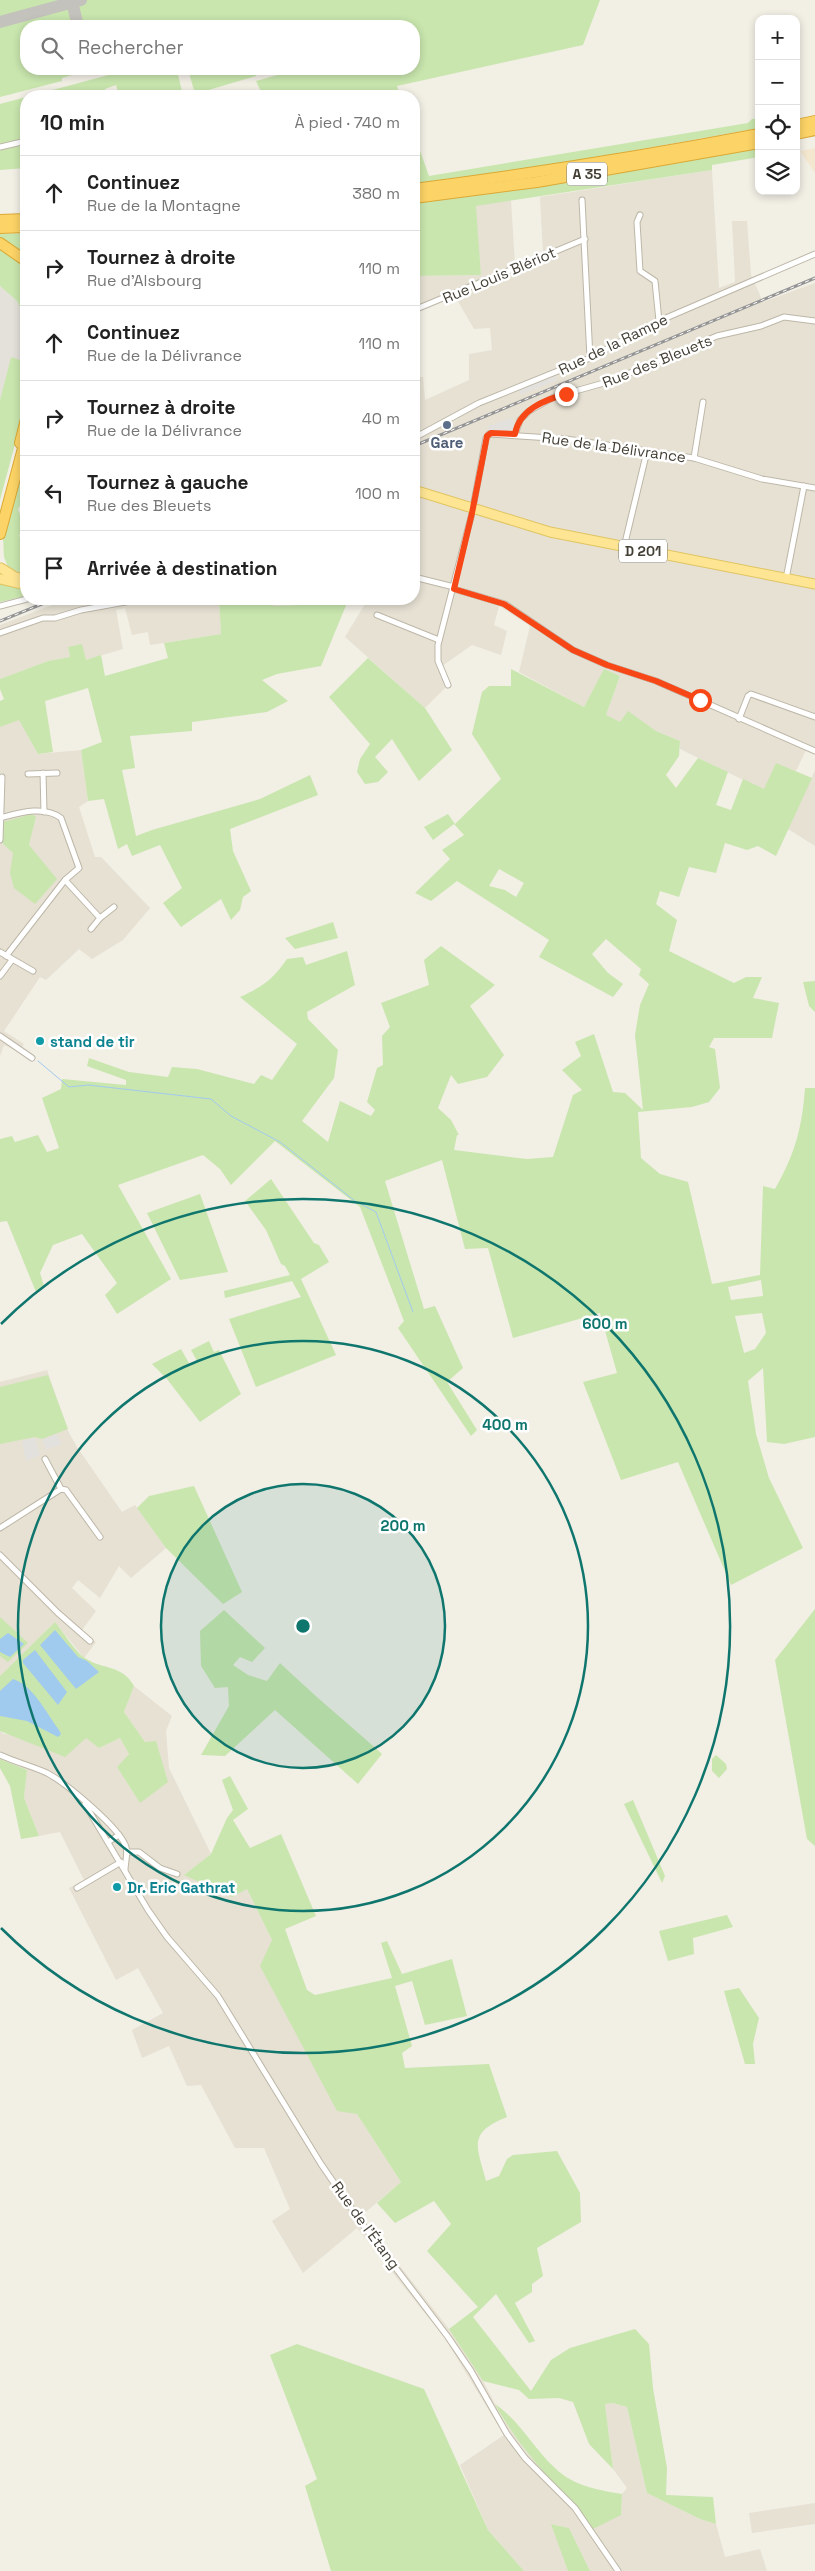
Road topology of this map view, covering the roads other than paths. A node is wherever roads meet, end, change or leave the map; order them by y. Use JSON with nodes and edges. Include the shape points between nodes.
{"nodes":[{"id":1,"x":815,"y":121,"type":"edge"},
{"id":2,"x":800,"y":125,"type":"edge"},
{"id":3,"x":815,"y":130,"type":"edge"},
{"id":4,"x":800,"y":133,"type":"edge"},
{"id":5,"x":755,"y":135,"type":"edge"},
{"id":6,"x":20,"y":143,"type":"edge"},
{"id":7,"x":755,"y":143,"type":"edge"},
{"id":8,"x":0,"y":147,"type":"edge"},
{"id":9,"x":420,"y":188,"type":"edge"},
{"id":10,"x":420,"y":197,"type":"edge"},
{"id":11,"x":582,"y":200,"type":"dead end"},
{"id":12,"x":640,"y":215,"type":"dead end"},
{"id":13,"x":20,"y":219,"type":"edge"},
{"id":14,"x":0,"y":220,"type":"edge"},
{"id":15,"x":20,"y":227,"type":"edge"},
{"id":16,"x":0,"y":228,"type":"edge"},
{"id":17,"x":584,"y":239,"type":"junction"},
{"id":18,"x":0,"y":243,"type":"edge"},
{"id":19,"x":815,"y":254,"type":"edge"},
{"id":20,"x":20,"y":257,"type":"edge"},
{"id":21,"x":420,"y":307,"type":"edge"},
{"id":22,"x":815,"y":320,"type":"edge"},
{"id":23,"x":659,"y":321,"type":"junction"},
{"id":24,"x":590,"y":358,"type":"junction"},
{"id":25,"x":703,"y":402,"type":"dead end"},
{"id":26,"x":515,"y":434,"type":"junction"},
{"id":27,"x":420,"y":435,"type":"edge"},
{"id":28,"x":20,"y":440,"type":"edge"},
{"id":29,"x":648,"y":451,"type":"junction"},
{"id":30,"x":694,"y":458,"type":"junction"},
{"id":31,"x":20,"y":459,"type":"edge"},
{"id":32,"x":804,"y":486,"type":"junction"},
{"id":33,"x":815,"y":488,"type":"edge"},
{"id":34,"x":420,"y":492,"type":"edge"},
{"id":35,"x":473,"y":510,"type":"junction"},
{"id":36,"x":0,"y":511,"type":"edge"},
{"id":37,"x":0,"y":534,"type":"edge"},
{"id":38,"x":624,"y":547,"type":"junction"},
{"id":39,"x":0,"y":564,"type":"edge"},
{"id":40,"x":0,"y":570,"type":"edge"},
{"id":41,"x":20,"y":578,"type":"edge"},
{"id":42,"x":0,"y":579,"type":"edge"},
{"id":43,"x":420,"y":579,"type":"edge"},
{"id":44,"x":786,"y":579,"type":"junction"},
{"id":45,"x":20,"y":584,"type":"edge"},
{"id":46,"x":815,"y":584,"type":"edge"},
{"id":47,"x":454,"y":588,"type":"junction"},
{"id":48,"x":20,"y":601,"type":"edge"},
{"id":49,"x":109,"y":605,"type":"edge"},
{"id":50,"x":0,"y":606,"type":"edge"},
{"id":51,"x":377,"y":615,"type":"dead end"},
{"id":52,"x":0,"y":633,"type":"edge"},
{"id":53,"x":440,"y":640,"type":"junction"},
{"id":54,"x":448,"y":685,"type":"dead end"},
{"id":55,"x":815,"y":717,"type":"edge"},
{"id":56,"x":739,"y":719,"type":"junction"},
{"id":57,"x":815,"y":751,"type":"edge"},
{"id":58,"x":57,"y":772,"type":"dead end"},
{"id":59,"x":43,"y":773,"type":"junction"},
{"id":60,"x":28,"y":774,"type":"dead end"},
{"id":61,"x":2,"y":777,"type":"dead end"},
{"id":62,"x":44,"y":812,"type":"junction"},
{"id":63,"x":0,"y":818,"type":"edge"},
{"id":64,"x":0,"y":840,"type":"edge"},
{"id":65,"x":65,"y":880,"type":"junction"},
{"id":66,"x":114,"y":907,"type":"dead end"},
{"id":67,"x":100,"y":918,"type":"junction"},
{"id":68,"x":91,"y":930,"type":"dead end"},
{"id":69,"x":0,"y":952,"type":"edge"},
{"id":70,"x":6,"y":956,"type":"junction"},
{"id":71,"x":12,"y":960,"type":"junction"},
{"id":72,"x":33,"y":971,"type":"dead end"},
{"id":73,"x":0,"y":976,"type":"edge"},
{"id":74,"x":0,"y":1036,"type":"edge"},
{"id":75,"x":32,"y":1058,"type":"dead end"},
{"id":76,"x":45,"y":1459,"type":"dead end"},
{"id":77,"x":61,"y":1489,"type":"junction"},
{"id":78,"x":0,"y":1528,"type":"edge"},
{"id":79,"x":100,"y":1537,"type":"dead end"},
{"id":80,"x":0,"y":1555,"type":"edge"},
{"id":81,"x":90,"y":1641,"type":"dead end"},
{"id":82,"x":0,"y":1755,"type":"edge"},
{"id":83,"x":86,"y":1804,"type":"junction"},
{"id":84,"x":120,"y":1835,"type":"junction"},
{"id":85,"x":108,"y":1842,"type":"junction"},
{"id":86,"x":126,"y":1855,"type":"junction"},
{"id":87,"x":120,"y":1864,"type":"junction"},
{"id":88,"x":125,"y":1871,"type":"junction"},
{"id":89,"x":177,"y":1874,"type":"dead end"},
{"id":90,"x":77,"y":1888,"type":"dead end"},
{"id":91,"x":618,"y":2571,"type":"edge"}],
"edges":[{"from":1,"to":2,"type":"highway"},
{"from":3,"to":4,"type":"highway"},
{"from":5,"to":9,"type":"highway","number":"A 35","via":[[650,155]]},
{"from":6,"to":8,"type":"street"},
{"from":7,"to":10,"type":"highway","number":"A 35","via":[[547,181]]},
{"from":11,"to":17,"type":"street"},
{"from":12,"to":23,"type":"street","via":[[640,271],[655,281]]},
{"from":13,"to":14,"type":"highway"},
{"from":15,"to":16,"type":"highway"},
{"from":17,"to":21,"type":"street","name":"Rue Louis Blériot"},
{"from":17,"to":24,"type":"street"},
{"from":18,"to":20,"type":"highway"},
{"from":19,"to":23,"type":"street","name":"Rue de la Rampe"},
{"from":22,"to":26,"type":"street","name":"Rue des Bleuets","via":[[784,317],[727,333],[611,381],[554,398],[528,411],[520,420]]},
{"from":23,"to":24,"type":"street","name":"Rue de la Rampe"},
{"from":24,"to":27,"type":"street","name":"Rue de la Rampe","via":[[479,403]]},
{"from":25,"to":30,"type":"street"},
{"from":26,"to":29,"type":"street","name":"Rue de la Délivrance"},
{"from":26,"to":35,"type":"street","name":"Rue de la Délivrance","via":[[491,433],[487,436]]},
{"from":28,"to":36,"type":"highway"},
{"from":29,"to":30,"type":"street","name":"Rue de la Délivrance"},
{"from":29,"to":38,"type":"street"},
{"from":30,"to":32,"type":"street","name":"Rue de la Délivrance","via":[[762,479]]},
{"from":31,"to":37,"type":"highway"},
{"from":32,"to":33,"type":"street","name":"Rue de la Délivrance"},
{"from":32,"to":44,"type":"street"},
{"from":34,"to":35,"type":"main road","number":"D 201"},
{"from":35,"to":38,"type":"main road","number":"D 201","via":[[550,532]]},
{"from":35,"to":47,"type":"street"},
{"from":38,"to":44,"type":"main road","number":"D 201"},
{"from":39,"to":40,"type":"main road"},
{"from":40,"to":41,"type":"main road"},
{"from":42,"to":45,"type":"main road"},
{"from":43,"to":47,"type":"street"},
{"from":44,"to":46,"type":"main road","number":"D 201"},
{"from":47,"to":53,"type":"street"},
{"from":47,"to":56,"type":"street","via":[[504,604],[573,650],[656,681]]},
{"from":48,"to":50,"type":"street"},
{"from":49,"to":52,"type":"street","via":[[43,618]]},
{"from":51,"to":53,"type":"street"},
{"from":53,"to":54,"type":"street","via":[[438,661]]},
{"from":55,"to":56,"type":"street","via":[[751,694]]},
{"from":56,"to":57,"type":"street"},
{"from":58,"to":59,"type":"street"},
{"from":59,"to":60,"type":"street"},
{"from":59,"to":62,"type":"street"},
{"from":61,"to":63,"type":"street"},
{"from":62,"to":63,"type":"street","via":[[26,811]]},
{"from":62,"to":65,"type":"street","via":[[61,818],[79,868]]},
{"from":63,"to":64,"type":"street"},
{"from":65,"to":67,"type":"street"},
{"from":65,"to":70,"type":"street"},
{"from":66,"to":67,"type":"street"},
{"from":67,"to":68,"type":"street"},
{"from":69,"to":70,"type":"street"},
{"from":70,"to":71,"type":"street"},
{"from":71,"to":72,"type":"street"},
{"from":71,"to":73,"type":"street"},
{"from":74,"to":75,"type":"street"},
{"from":76,"to":77,"type":"street"},
{"from":77,"to":78,"type":"street"},
{"from":77,"to":79,"type":"street","via":[[66,1490]]},
{"from":80,"to":81,"type":"street"},
{"from":82,"to":83,"type":"street","name":"Rue de l'Étang","via":[[56,1779]]},
{"from":83,"to":84,"type":"street","name":"Rue de l'Étang"},
{"from":83,"to":85,"type":"street","name":"Rue de l'Étang"},
{"from":84,"to":85,"type":"street"},
{"from":84,"to":86,"type":"street","name":"Rue de l'Étang"},
{"from":85,"to":87,"type":"street","name":"Rue de l'Étang"},
{"from":86,"to":87,"type":"street"},
{"from":86,"to":88,"type":"street","name":"Rue de l'Étang"},
{"from":86,"to":89,"type":"street","via":[[139,1852],[160,1868]]},
{"from":87,"to":88,"type":"street","name":"Rue de l'Étang"},
{"from":87,"to":90,"type":"street"},
{"from":88,"to":91,"type":"street","name":"Rue de l'Étang","via":[[167,1937],[218,1996],[321,2164],[363,2226],[448,2337],[507,2434],[525,2458],[575,2508]]}]}
